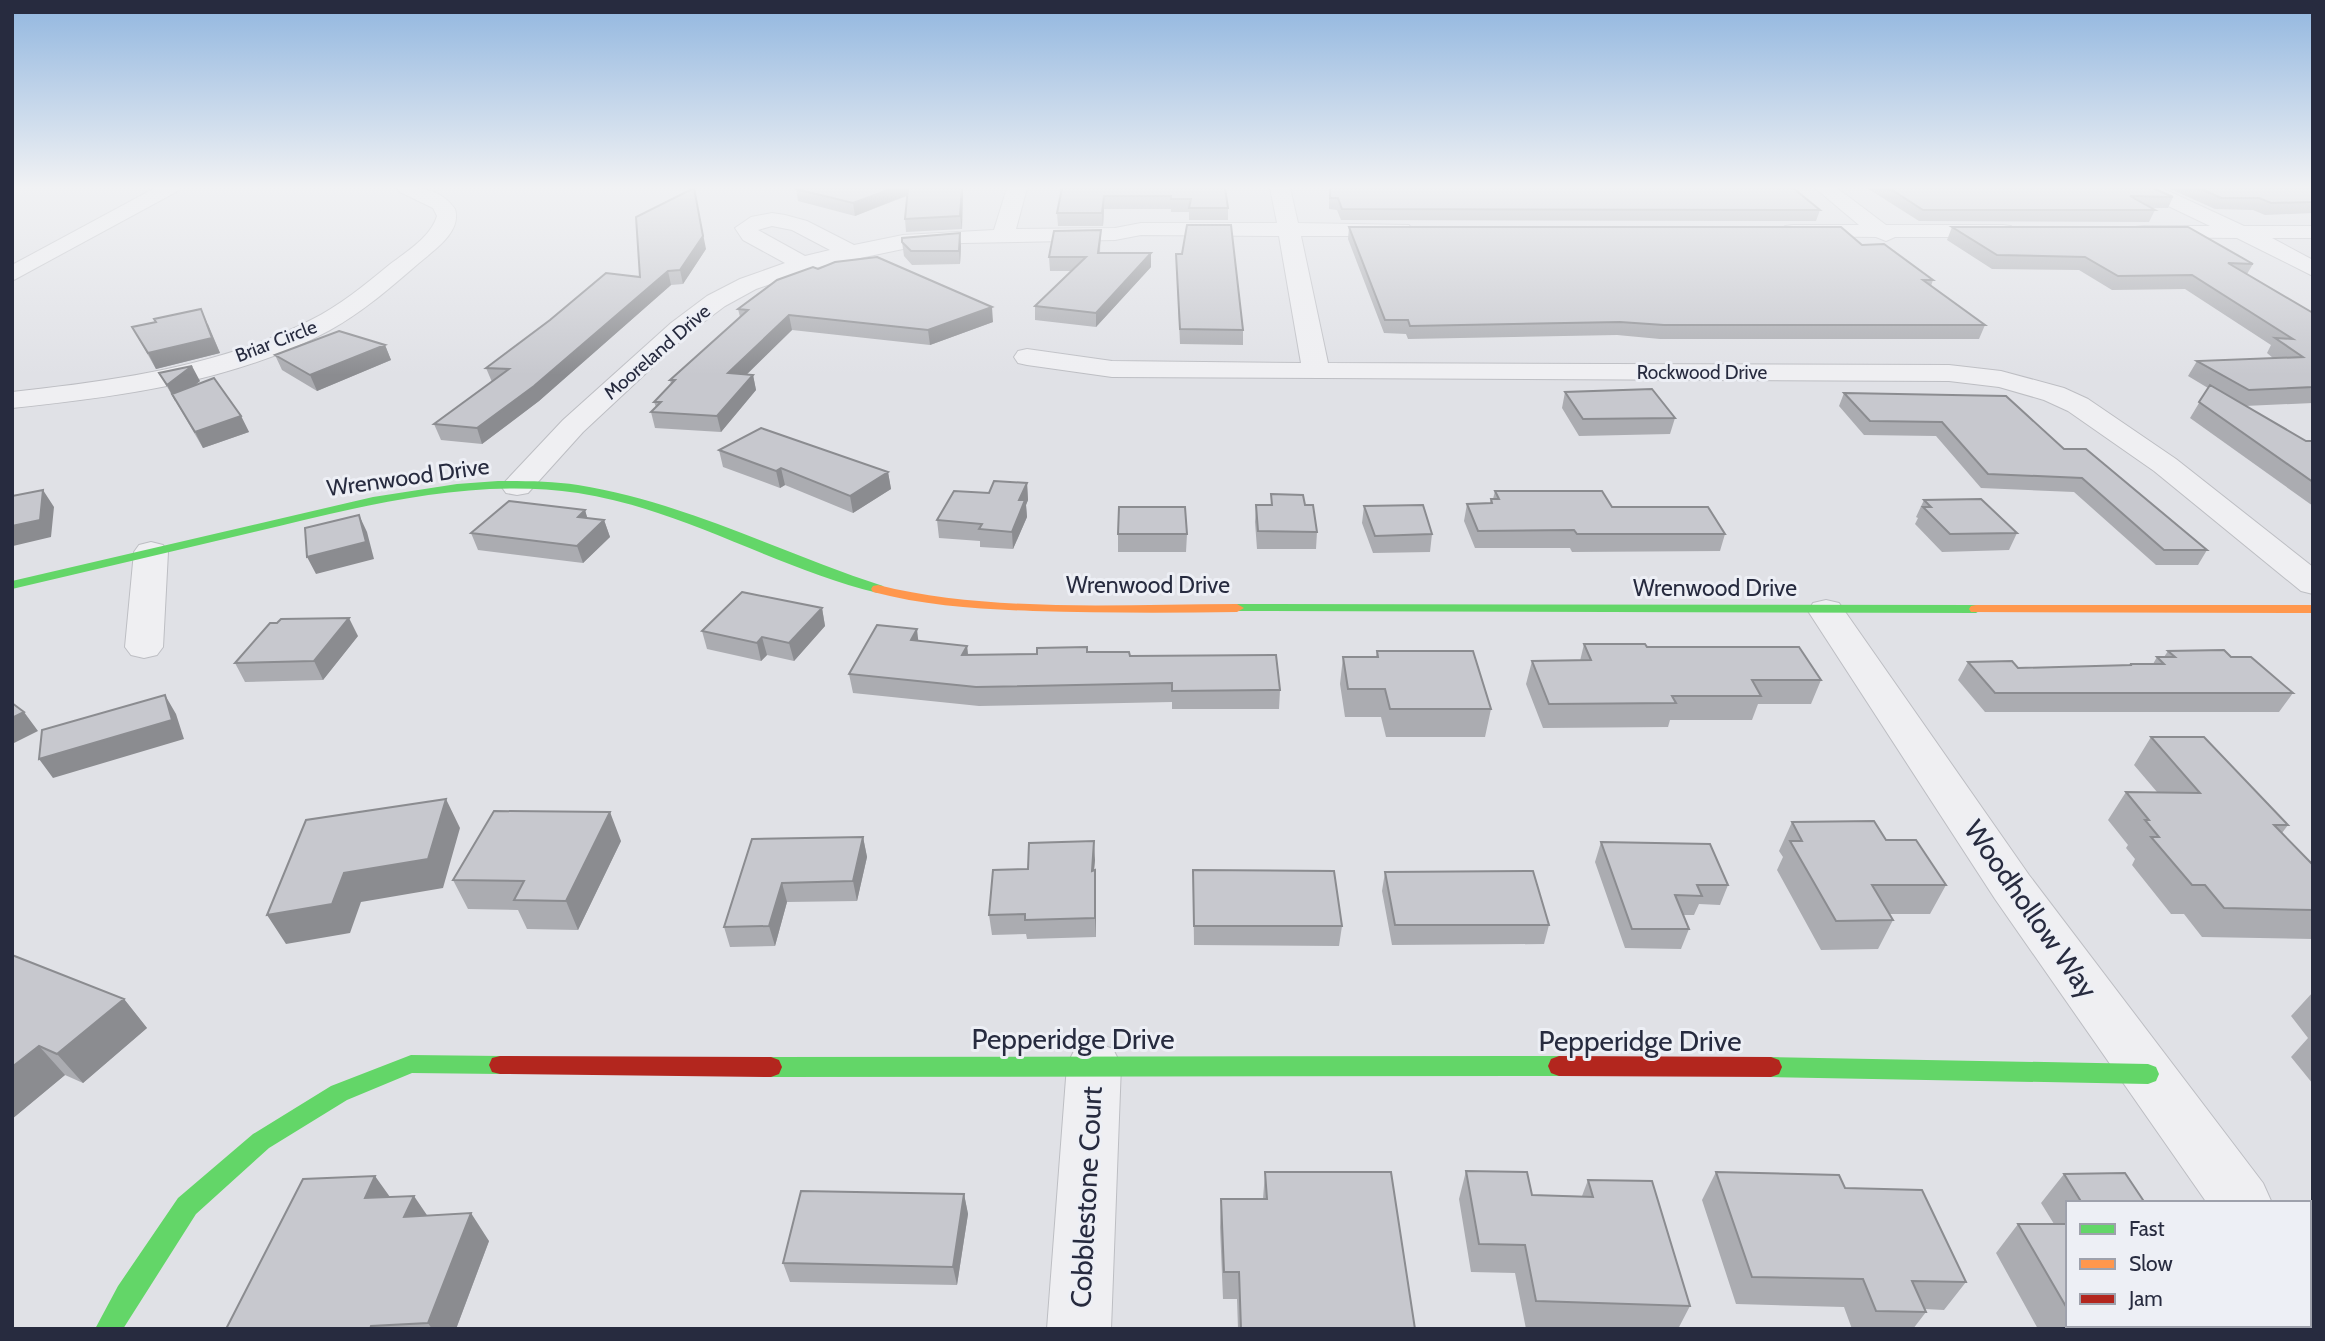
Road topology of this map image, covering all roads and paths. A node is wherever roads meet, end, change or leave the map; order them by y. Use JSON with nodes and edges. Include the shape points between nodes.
{"nodes":[{"id":1,"x":55,"y":251,"type":"edge"},
{"id":2,"x":420,"y":251,"type":"edge"},
{"id":3,"x":779,"y":251,"type":"edge"},
{"id":4,"x":847,"y":251,"type":"edge"},
{"id":5,"x":859,"y":251,"type":"edge"},
{"id":6,"x":1292,"y":251,"type":"edge"},
{"id":7,"x":2277,"y":251,"type":"edge"},
{"id":8,"x":850,"y":252,"type":"junction"},
{"id":9,"x":803,"y":264,"type":"junction"},
{"id":10,"x":2313,"y":269,"type":"edge"},
{"id":11,"x":12,"y":274,"type":"edge"},
{"id":12,"x":1027,"y":357,"type":"dead end"},
{"id":13,"x":1315,"y":371,"type":"junction"},
{"id":14,"x":12,"y":400,"type":"edge"},
{"id":15,"x":517,"y":486,"type":"junction"},
{"id":16,"x":151,"y":552,"type":"junction"},
{"id":17,"x":2313,"y":584,"type":"edge"},
{"id":18,"x":12,"y":585,"type":"edge"},
{"id":19,"x":2313,"y":609,"type":"edge"},
{"id":20,"x":1826,"y":611,"type":"junction"},
{"id":21,"x":144,"y":647,"type":"dead end"},
{"id":22,"x":1094,"y":1065,"type":"junction"},
{"id":23,"x":2148,"y":1074,"type":"junction"},
{"id":24,"x":2241,"y":1201,"type":"edge"},
{"id":25,"x":108,"y":1329,"type":"edge"},
{"id":26,"x":1079,"y":1329,"type":"edge"}],
"edges":[{"from":1,"to":11,"type":"street"},
{"from":2,"to":14,"type":"street","name":"Briar Circle","via":[[317,327],[263,349],[195,369],[83,392]]},
{"from":3,"to":9,"type":"street"},
{"from":4,"to":8,"type":"street"},
{"from":5,"to":8,"type":"street","name":"Mooreland Drive"},
{"from":6,"to":13,"type":"street"},
{"from":7,"to":10,"type":"street"},
{"from":8,"to":9,"type":"street","name":"Mooreland Drive"},
{"from":9,"to":15,"type":"street","name":"Mooreland Drive","via":[[739,288],[691,318],[573,426]]},
{"from":12,"to":13,"type":"street","name":"Rockwood Drive","via":[[1112,369]]},
{"from":13,"to":17,"type":"street","name":"Rockwood Drive","via":[[1936,373],[2001,379],[2054,394],[2100,418]]},
{"from":15,"to":16,"type":"street","name":"Wrenwood Drive","via":[[407,495]]},
{"from":15,"to":20,"type":"street","name":"Wrenwood Drive","via":[[577,489],[649,505],[862,584],[946,603],[1059,608]]},
{"from":16,"to":18,"type":"street","name":"Wrenwood Drive"},
{"from":16,"to":21,"type":"street"},
{"from":19,"to":20,"type":"street","name":"Wrenwood Drive"},
{"from":20,"to":23,"type":"street","name":"Woodhollow Way","via":[[2012,887]]},
{"from":22,"to":23,"type":"street","name":"Pepperidge Drive","via":[[1738,1066]]},
{"from":22,"to":25,"type":"street","name":"Pepperidge Drive","via":[[411,1065],[340,1093],[261,1141],[187,1206]]},
{"from":22,"to":26,"type":"street","name":"Cobblestone Court"},
{"from":23,"to":24,"type":"street","name":"Woodhollow Way"}]}
